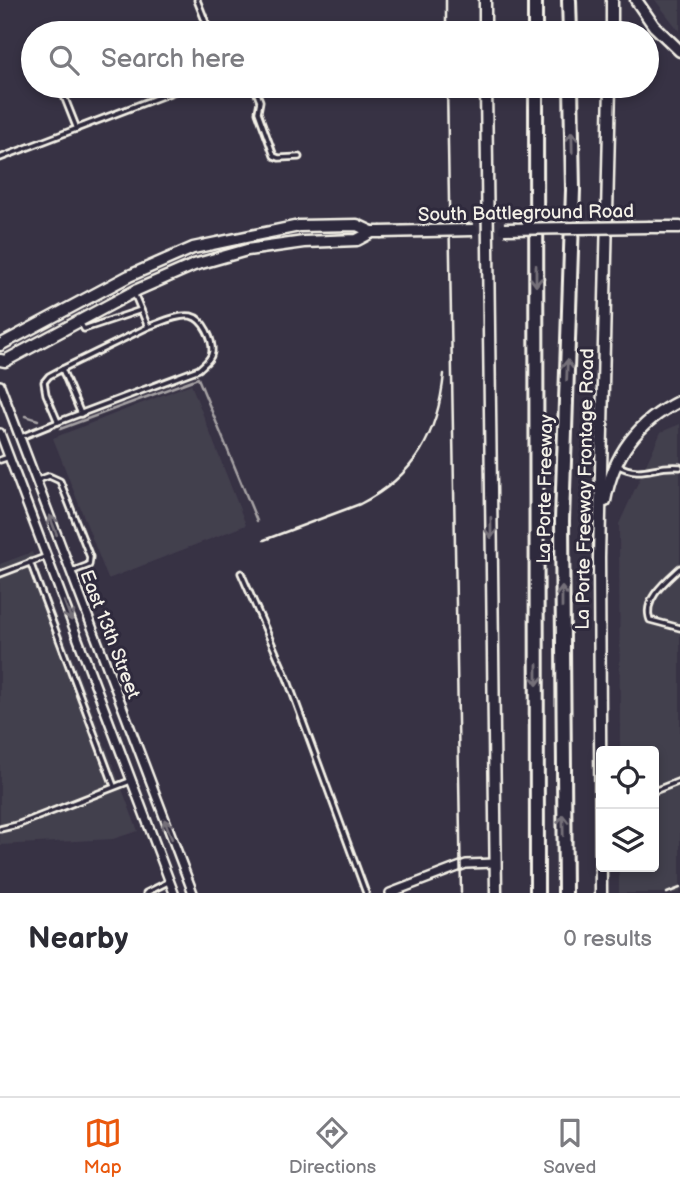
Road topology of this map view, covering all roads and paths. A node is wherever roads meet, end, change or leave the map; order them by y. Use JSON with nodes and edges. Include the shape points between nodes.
{"nodes":[{"id":1,"x":197,"y":0,"type":"edge"},
{"id":2,"x":485,"y":0,"type":"edge"},
{"id":3,"x":535,"y":0,"type":"edge"},
{"id":4,"x":569,"y":0,"type":"edge"},
{"id":5,"x":612,"y":0,"type":"edge"},
{"id":6,"x":636,"y":0,"type":"edge"},
{"id":7,"x":205,"y":21,"type":"edge"},
{"id":8,"x":485,"y":21,"type":"edge"},
{"id":9,"x":535,"y":21,"type":"edge"},
{"id":10,"x":570,"y":21,"type":"edge"},
{"id":11,"x":612,"y":21,"type":"edge"},
{"id":12,"x":651,"y":21,"type":"edge"},
{"id":13,"x":659,"y":31,"type":"edge"},
{"id":14,"x":680,"y":51,"type":"edge"},
{"id":15,"x":65,"y":98,"type":"edge"},
{"id":16,"x":157,"y":98,"type":"edge"},
{"id":17,"x":258,"y":98,"type":"edge"},
{"id":18,"x":486,"y":98,"type":"edge"},
{"id":19,"x":536,"y":98,"type":"edge"},
{"id":20,"x":571,"y":98,"type":"edge"},
{"id":21,"x":610,"y":98,"type":"edge"},
{"id":22,"x":77,"y":129,"type":"junction"},
{"id":23,"x":299,"y":157,"type":"dead end"},
{"id":24,"x":0,"y":158,"type":"edge"},
{"id":25,"x":680,"y":227,"type":"edge"},
{"id":26,"x":487,"y":230,"type":"junction"},
{"id":27,"x":376,"y":232,"type":"junction"},
{"id":28,"x":133,"y":292,"type":"junction"},
{"id":29,"x":141,"y":310,"type":"junction"},
{"id":30,"x":79,"y":320,"type":"junction"},
{"id":31,"x":148,"y":327,"type":"junction"},
{"id":32,"x":0,"y":345,"type":"edge"},
{"id":33,"x":0,"y":360,"type":"edge"},
{"id":34,"x":62,"y":369,"type":"junction"},
{"id":35,"x":0,"y":386,"type":"edge"},
{"id":36,"x":680,"y":401,"type":"edge"},
{"id":37,"x":81,"y":414,"type":"junction"},
{"id":38,"x":58,"y":422,"type":"junction"},
{"id":39,"x":0,"y":433,"type":"edge"},
{"id":40,"x":20,"y":437,"type":"junction"},
{"id":41,"x":9,"y":457,"type":"junction"},
{"id":42,"x":0,"y":460,"type":"edge"},
{"id":43,"x":615,"y":464,"type":"junction"},
{"id":44,"x":680,"y":467,"type":"edge"},
{"id":45,"x":36,"y":481,"type":"junction"},
{"id":46,"x":63,"y":550,"type":"junction"},
{"id":47,"x":47,"y":556,"type":"junction"},
{"id":48,"x":599,"y":557,"type":"junction"},
{"id":49,"x":30,"y":562,"type":"junction"},
{"id":50,"x":680,"y":568,"type":"edge"},
{"id":51,"x":71,"y":572,"type":"junction"},
{"id":52,"x":241,"y":573,"type":"dead end"},
{"id":53,"x":0,"y":574,"type":"edge"},
{"id":54,"x":680,"y":628,"type":"edge"},
{"id":55,"x":147,"y":774,"type":"junction"},
{"id":56,"x":132,"y":780,"type":"junction"},
{"id":57,"x":680,"y":781,"type":"edge"},
{"id":58,"x":114,"y":786,"type":"junction"},
{"id":59,"x":659,"y":789,"type":"edge"},
{"id":60,"x":600,"y":809,"type":"edge"},
{"id":61,"x":0,"y":829,"type":"edge"},
{"id":62,"x":496,"y":863,"type":"junction"},
{"id":63,"x":601,"y":872,"type":"edge"},
{"id":64,"x":170,"y":881,"type":"junction"},
{"id":65,"x":146,"y":893,"type":"edge"},
{"id":66,"x":174,"y":893,"type":"edge"},
{"id":67,"x":193,"y":893,"type":"edge"},
{"id":68,"x":366,"y":893,"type":"edge"},
{"id":69,"x":390,"y":893,"type":"edge"},
{"id":70,"x":496,"y":893,"type":"edge"},
{"id":71,"x":537,"y":893,"type":"edge"},
{"id":72,"x":565,"y":893,"type":"edge"},
{"id":73,"x":601,"y":893,"type":"edge"}],
"edges":[{"from":1,"to":7,"type":"lane"},
{"from":2,"to":8,"type":"main road"},
{"from":3,"to":9,"type":"highway"},
{"from":4,"to":10,"type":"highway"},
{"from":5,"to":11,"type":"main road"},
{"from":6,"to":12,"type":"main road"},
{"from":13,"to":14,"type":"main road"},
{"from":15,"to":22,"type":"lane"},
{"from":16,"to":22,"type":"lane"},
{"from":17,"to":23,"type":"lane","via":[[258,112],[274,156]]},
{"from":18,"to":26,"type":"main road"},
{"from":19,"to":71,"type":"highway","name":"La Porte Freeway","one_way":true},
{"from":72,"to":20,"type":"highway","name":"La Porte Freeway","one_way":true,"via":[[562,521],[573,190]]},
{"from":21,"to":48,"type":"main road","name":"La Porte Freeway Frontage Road"},
{"from":22,"to":24,"type":"lane"},
{"from":25,"to":26,"type":"main road","name":"South Battleground Road","bridge":true},
{"from":26,"to":27,"type":"main road","name":"South Battleground Road","bridge":true},
{"from":26,"to":62,"type":"main road","one_way":true},
{"from":27,"to":28,"type":"main road","name":"South Battleground Road","via":[[357,240],[247,250],[194,265]]},
{"from":27,"to":32,"type":"main road","name":"South Battleground Road","via":[[357,225],[299,226],[193,248],[129,276]]},
{"from":28,"to":29,"type":"lane"},
{"from":28,"to":30,"type":"main road","name":"South Battleground Road"},
{"from":29,"to":30,"type":"lane","via":[[84,329]]},
{"from":29,"to":31,"type":"lane"},
{"from":30,"to":33,"type":"main road","name":"South Battleground Road"},
{"from":31,"to":34,"type":"lane"},
{"from":31,"to":37,"type":"lane","via":[[191,316],[202,322],[212,352],[209,361],[199,369]]},
{"from":34,"to":37,"type":"lane"},
{"from":34,"to":38,"type":"lane","via":[[44,382]]},
{"from":35,"to":40,"type":"street","name":"East 13th Street"},
{"from":36,"to":43,"type":"main road","via":[[638,430]]},
{"from":37,"to":38,"type":"lane"},
{"from":38,"to":40,"type":"lane"},
{"from":39,"to":41,"type":"street","name":"East 13th Street"},
{"from":40,"to":45,"type":"street","name":"East 13th Street"},
{"from":41,"to":42,"type":"lane"},
{"from":41,"to":47,"type":"street","name":"East 13th Street"},
{"from":43,"to":44,"type":"lane","via":[[634,472]]},
{"from":43,"to":48,"type":"main road"},
{"from":46,"to":45,"type":"street","name":"East 13th Street","one_way":true},
{"from":45,"to":51,"type":"lane","via":[[49,476],[60,481],[90,557],[89,565]]},
{"from":46,"to":47,"type":"street"},
{"from":46,"to":51,"type":"street","name":"East 13th Street"},
{"from":47,"to":49,"type":"lane"},
{"from":47,"to":56,"type":"street","name":"East 13th Street","one_way":true},
{"from":48,"to":60,"type":"main road","name":"La Porte Freeway Frontage Road"},
{"from":49,"to":53,"type":"lane"},
{"from":49,"to":58,"type":"lane"},
{"from":50,"to":54,"type":"lane","via":[[656,593],[648,616],[650,621]]},
{"from":51,"to":55,"type":"street","name":"East 13th Street"},
{"from":52,"to":68,"type":"lane","via":[[287,678]]},
{"from":55,"to":56,"type":"street"},
{"from":67,"to":55,"type":"street","name":"East 13th Street","one_way":true},
{"from":56,"to":58,"type":"lane"},
{"from":56,"to":64,"type":"street","name":"East 13th Street"},
{"from":57,"to":59,"type":"lane"},
{"from":58,"to":61,"type":"lane"},
{"from":62,"to":69,"type":"street","via":[[466,864]]},
{"from":62,"to":70,"type":"main road"},
{"from":63,"to":73,"type":"main road","name":"La Porte Freeway Frontage Road"},
{"from":64,"to":65,"type":"lane"},
{"from":64,"to":66,"type":"street","name":"East 13th Street"}]}
